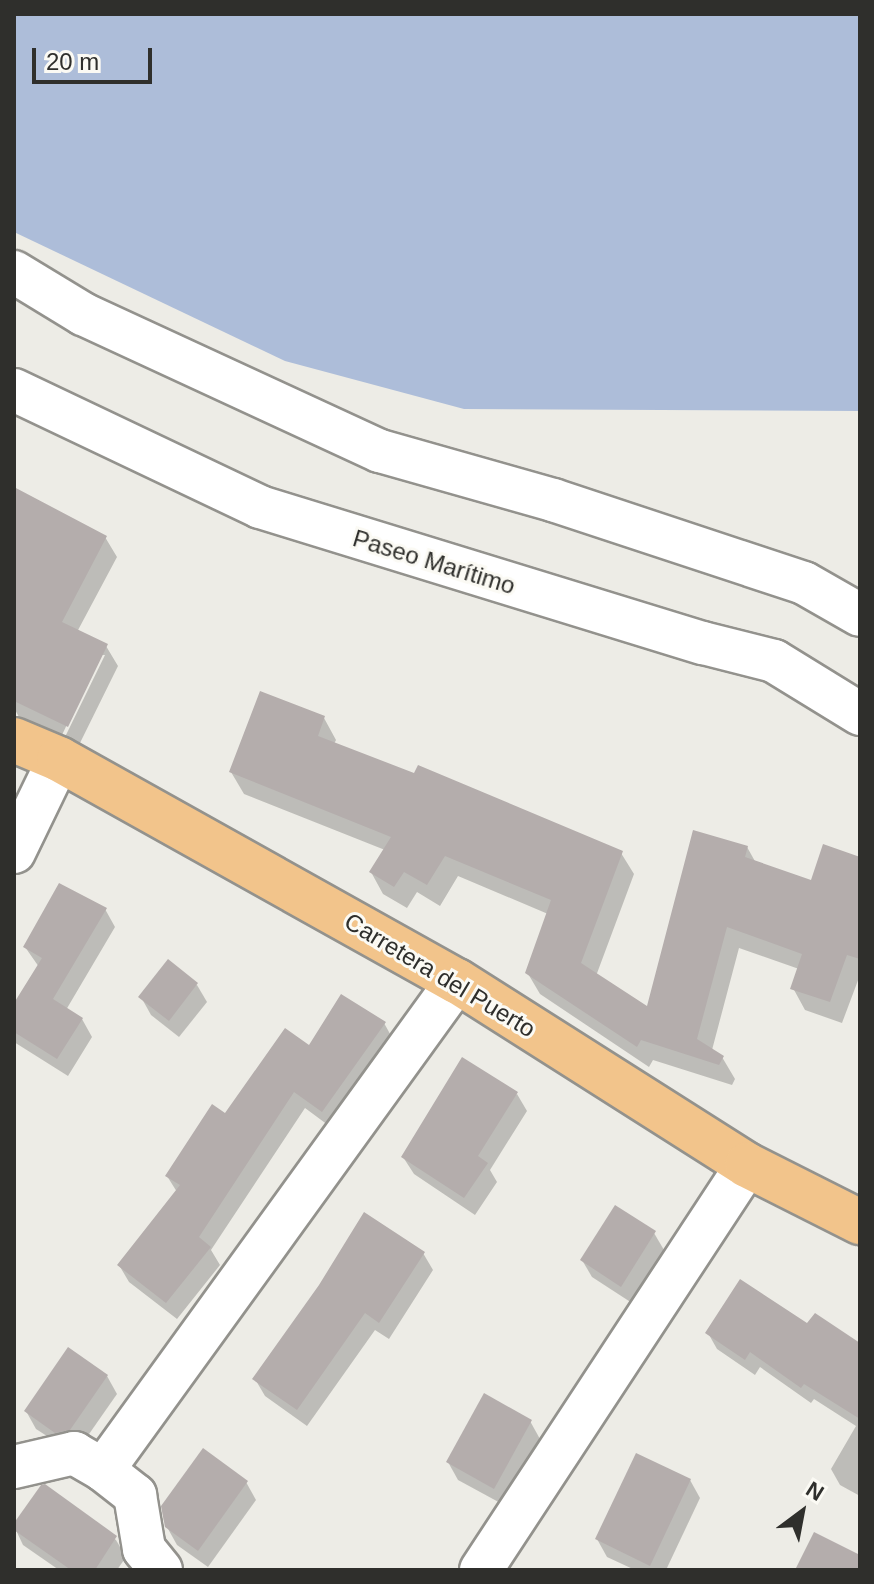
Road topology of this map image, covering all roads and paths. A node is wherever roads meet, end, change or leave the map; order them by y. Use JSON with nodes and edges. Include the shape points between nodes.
{"nodes":[{"id":1,"x":14,"y":272,"type":"edge"},
{"id":2,"x":14,"y":390,"type":"edge"},
{"id":3,"x":860,"y":615,"type":"edge"},
{"id":4,"x":860,"y":714,"type":"edge"},
{"id":5,"x":14,"y":740,"type":"edge"},
{"id":6,"x":59,"y":759,"type":"junction"},
{"id":7,"x":14,"y":852,"type":"edge"},
{"id":8,"x":457,"y":981,"type":"junction"},
{"id":9,"x":747,"y":1165,"type":"junction"},
{"id":10,"x":860,"y":1222,"type":"edge"},
{"id":11,"x":14,"y":1467,"type":"edge"},
{"id":12,"x":103,"y":1470,"type":"junction"},
{"id":13,"x":161,"y":1570,"type":"edge"},
{"id":14,"x":481,"y":1570,"type":"edge"}],
"edges":[{"from":1,"to":3,"type":"street","via":[[83,314],[380,451],[553,500],[804,583]]},
{"from":2,"to":4,"type":"street","name":"Paseo Marítimo","via":[[260,507],[774,661]]},
{"from":5,"to":6,"type":"main road","name":"Carretera del Puerto"},
{"from":6,"to":7,"type":"street"},
{"from":6,"to":8,"type":"main road","name":"Carretera del Puerto"},
{"from":8,"to":9,"type":"main road","name":"Carretera del Puerto"},
{"from":8,"to":12,"type":"street"},
{"from":9,"to":10,"type":"main road","name":"Carretera del Puerto"},
{"from":9,"to":14,"type":"street"},
{"from":11,"to":12,"type":"street","via":[[74,1453]]},
{"from":12,"to":13,"type":"street","via":[[135,1495],[144,1549]]}]}
